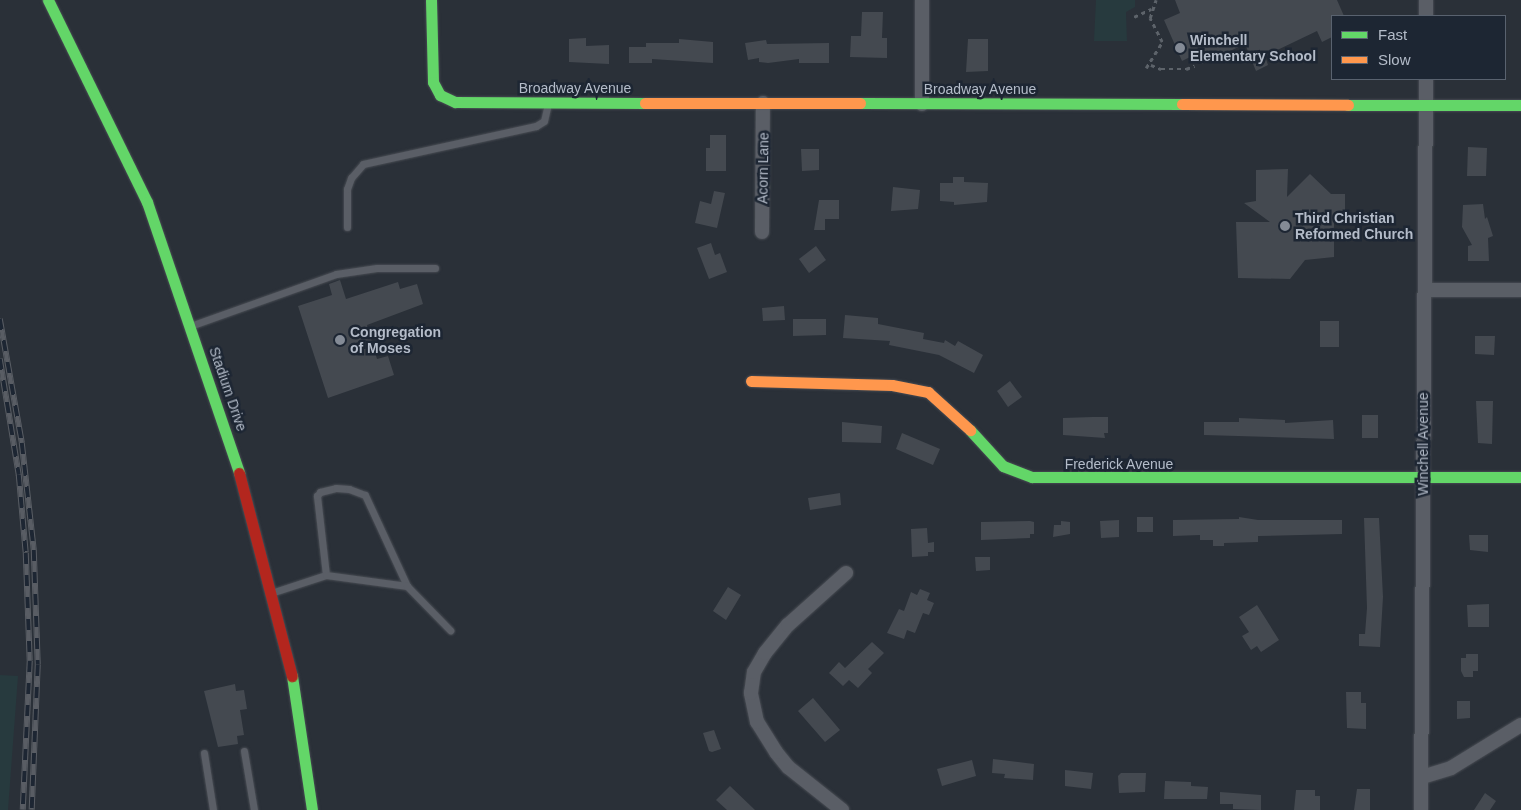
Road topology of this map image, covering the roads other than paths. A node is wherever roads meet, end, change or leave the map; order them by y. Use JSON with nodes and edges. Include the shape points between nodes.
{"nodes":[{"id":1,"x":48,"y":0,"type":"edge"},
{"id":2,"x":431,"y":0,"type":"edge"},
{"id":3,"x":922,"y":0,"type":"edge"},
{"id":4,"x":1426,"y":0,"type":"edge"},
{"id":5,"x":1426,"y":15,"type":"edge"},
{"id":6,"x":1426,"y":80,"type":"edge"},
{"id":7,"x":548,"y":102,"type":"junction"},
{"id":8,"x":764,"y":103,"type":"junction"},
{"id":9,"x":922,"y":104,"type":"junction"},
{"id":10,"x":1426,"y":105,"type":"junction"},
{"id":11,"x":1521,"y":105,"type":"edge"},
{"id":12,"x":347,"y":227,"type":"dead end"},
{"id":13,"x":762,"y":232,"type":"dead end"},
{"id":14,"x":435,"y":268,"type":"dead end"},
{"id":15,"x":1425,"y":290,"type":"junction"},
{"id":16,"x":1521,"y":290,"type":"edge"},
{"id":17,"x":190,"y":326,"type":"junction"},
{"id":18,"x":751,"y":381,"type":"dead end"},
{"id":19,"x":1423,"y":476,"type":"junction"},
{"id":20,"x":1521,"y":477,"type":"edge"},
{"id":21,"x":846,"y":573,"type":"dead end"},
{"id":22,"x":326,"y":575,"type":"junction"},
{"id":23,"x":407,"y":586,"type":"junction"},
{"id":24,"x":272,"y":593,"type":"junction"},
{"id":25,"x":450,"y":630,"type":"dead end"},
{"id":26,"x":1521,"y":724,"type":"edge"},
{"id":27,"x":244,"y":751,"type":"dead end"},
{"id":28,"x":204,"y":753,"type":"dead end"},
{"id":29,"x":1422,"y":777,"type":"junction"},
{"id":30,"x":213,"y":810,"type":"edge"},
{"id":31,"x":254,"y":810,"type":"edge"},
{"id":32,"x":312,"y":810,"type":"edge"},
{"id":33,"x":842,"y":810,"type":"edge"},
{"id":34,"x":1421,"y":810,"type":"edge"}],
"edges":[{"from":1,"to":17,"type":"street","name":"Stadium Drive","via":[[147,202]]},
{"from":2,"to":7,"type":"street","name":"Broadway Avenue","via":[[432,73],[440,95],[456,102]]},
{"from":3,"to":9,"type":"street"},
{"from":4,"to":5,"type":"street"},
{"from":6,"to":10,"type":"street","name":"Winchell Avenue"},
{"from":7,"to":8,"type":"street","name":"Broadway Avenue"},
{"from":7,"to":12,"type":"lane","via":[[544,121],[536,126],[363,164],[351,178],[347,189]]},
{"from":8,"to":9,"type":"street","name":"Broadway Avenue"},
{"from":8,"to":13,"type":"street","name":"Acorn Lane"},
{"from":9,"to":10,"type":"street","name":"Broadway Avenue"},
{"from":10,"to":11,"type":"street","name":"Broadway Avenue"},
{"from":10,"to":15,"type":"street","name":"Winchell Avenue"},
{"from":14,"to":17,"type":"lane","via":[[377,268],[336,274]]},
{"from":15,"to":16,"type":"street"},
{"from":15,"to":19,"type":"street","name":"Winchell Avenue"},
{"from":17,"to":24,"type":"street","name":"Stadium Drive","via":[[230,438]]},
{"from":18,"to":19,"type":"street","name":"Frederick Avenue","via":[[892,385],[928,392],[950,408],[1003,466],[1032,477]]},
{"from":19,"to":20,"type":"street","name":"Frederick Avenue"},
{"from":19,"to":29,"type":"street","name":"Winchell Avenue"},
{"from":21,"to":33,"type":"street","via":[[788,625],[765,653],[754,672],[751,693],[757,722],[776,752],[796,773]]},
{"from":22,"to":23,"type":"lane"},
{"from":22,"to":23,"type":"lane","via":[[317,496],[320,492],[336,488],[349,488],[365,495]]},
{"from":22,"to":24,"type":"lane"},
{"from":23,"to":25,"type":"lane"},
{"from":24,"to":32,"type":"street","name":"Stadium Drive","via":[[290,662]]},
{"from":26,"to":29,"type":"street","via":[[1451,768]]},
{"from":27,"to":31,"type":"lane"},
{"from":28,"to":30,"type":"lane"},
{"from":29,"to":34,"type":"street","name":"Winchell Avenue"}]}
